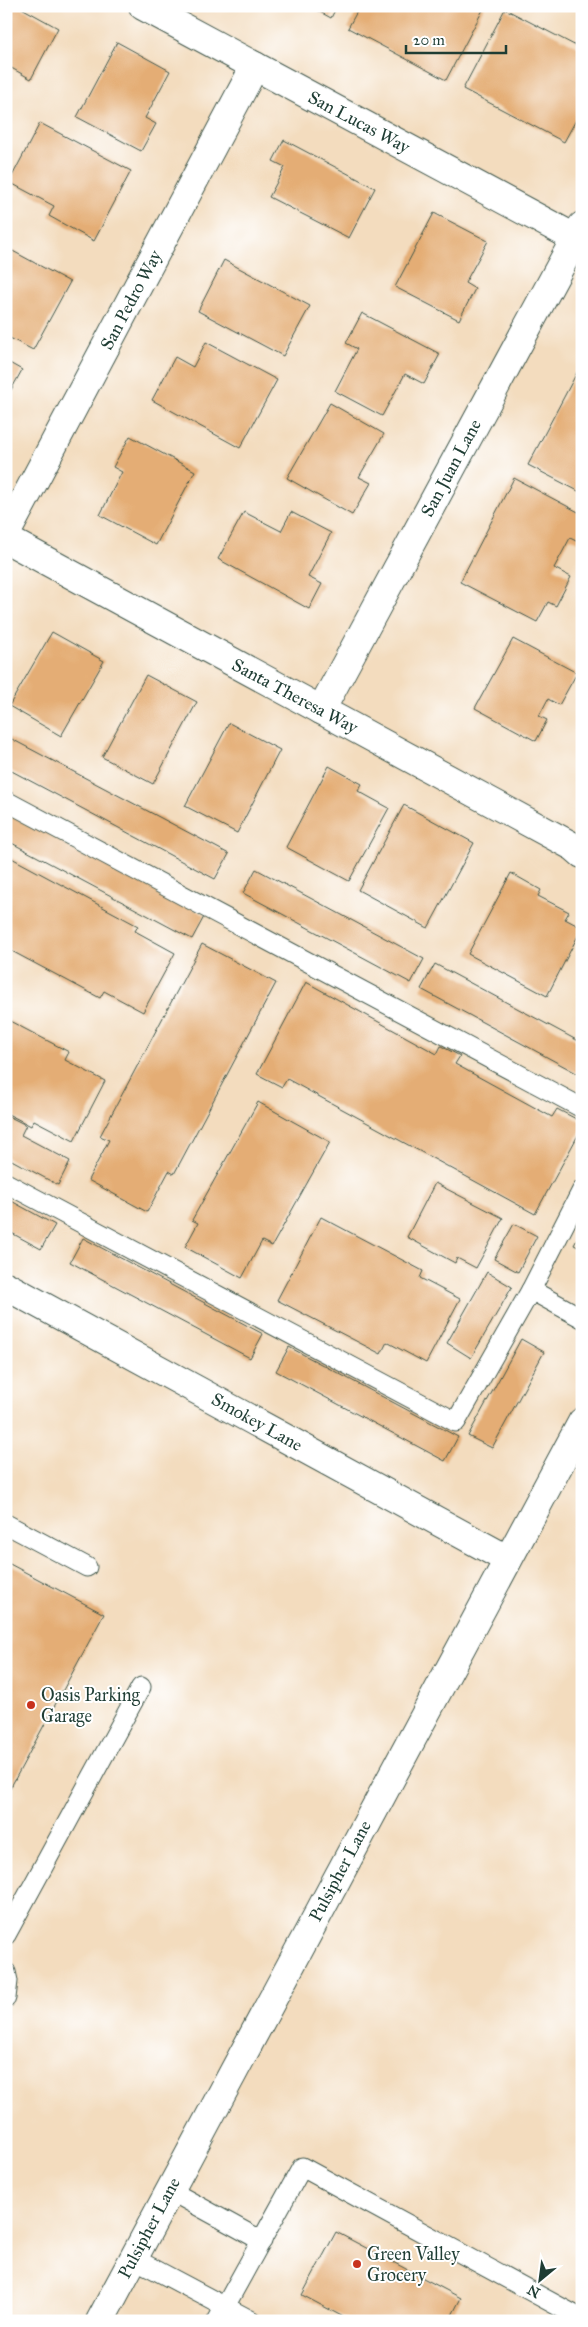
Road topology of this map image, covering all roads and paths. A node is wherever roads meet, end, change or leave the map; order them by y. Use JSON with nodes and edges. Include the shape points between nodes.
{"nodes":[{"id":1,"x":143,"y":6,"type":"edge"},
{"id":2,"x":255,"y":66,"type":"junction"},
{"id":3,"x":578,"y":232,"type":"edge"},
{"id":4,"x":6,"y":534,"type":"edge"},
{"id":5,"x":6,"y":539,"type":"edge"},
{"id":6,"x":321,"y":710,"type":"junction"},
{"id":7,"x":6,"y":801,"type":"edge"},
{"id":8,"x":579,"y":846,"type":"edge"},
{"id":9,"x":582,"y":1108,"type":"edge"},
{"id":10,"x":6,"y":1183,"type":"edge"},
{"id":11,"x":582,"y":1190,"type":"edge"},
{"id":12,"x":6,"y":1286,"type":"edge"},
{"id":13,"x":531,"y":1290,"type":"junction"},
{"id":14,"x":582,"y":1318,"type":"edge"},
{"id":15,"x":582,"y":1422,"type":"edge"},
{"id":16,"x":6,"y":1524,"type":"edge"},
{"id":17,"x":507,"y":1559,"type":"junction"},
{"id":18,"x":87,"y":1568,"type":"dead end"},
{"id":19,"x":141,"y":1687,"type":"dead end"},
{"id":20,"x":6,"y":1935,"type":"edge"},
{"id":21,"x":6,"y":1972,"type":"edge"},
{"id":22,"x":6,"y":1998,"type":"edge"},
{"id":23,"x":169,"y":2190,"type":"junction"},
{"id":24,"x":262,"y":2241,"type":"junction"},
{"id":25,"x":133,"y":2258,"type":"junction"},
{"id":26,"x":222,"y":2313,"type":"edge"},
{"id":27,"x":582,"y":2319,"type":"edge"},
{"id":28,"x":100,"y":2321,"type":"edge"},
{"id":29,"x":252,"y":2321,"type":"edge"}],
"edges":[{"from":1,"to":2,"type":"street","name":"San Lucas Way"},
{"from":2,"to":3,"type":"street","name":"San Lucas Way"},
{"from":2,"to":4,"type":"street","name":"San Pedro Way"},
{"from":3,"to":6,"type":"street","name":"San Juan Lane"},
{"from":5,"to":6,"type":"street","name":"Santa Theresa Way"},
{"from":6,"to":8,"type":"street","name":"Santa Theresa Way"},
{"from":7,"to":9,"type":"lane"},
{"from":10,"to":13,"type":"lane","via":[[456,1422]]},
{"from":11,"to":13,"type":"lane"},
{"from":12,"to":17,"type":"street","name":"Smokey Lane"},
{"from":13,"to":14,"type":"lane"},
{"from":15,"to":17,"type":"street","name":"Pulsipher Lane"},
{"from":16,"to":18,"type":"lane"},
{"from":17,"to":23,"type":"street","name":"Pulsipher Lane"},
{"from":19,"to":20,"type":"lane"},
{"from":21,"to":22,"type":"lane"},
{"from":23,"to":24,"type":"lane"},
{"from":23,"to":25,"type":"street","name":"Pulsipher Lane"},
{"from":24,"to":26,"type":"lane"},
{"from":24,"to":27,"type":"lane","via":[[302,2167]]},
{"from":25,"to":26,"type":"lane"},
{"from":25,"to":28,"type":"street","name":"Pulsipher Lane"},
{"from":26,"to":29,"type":"lane"}]}
